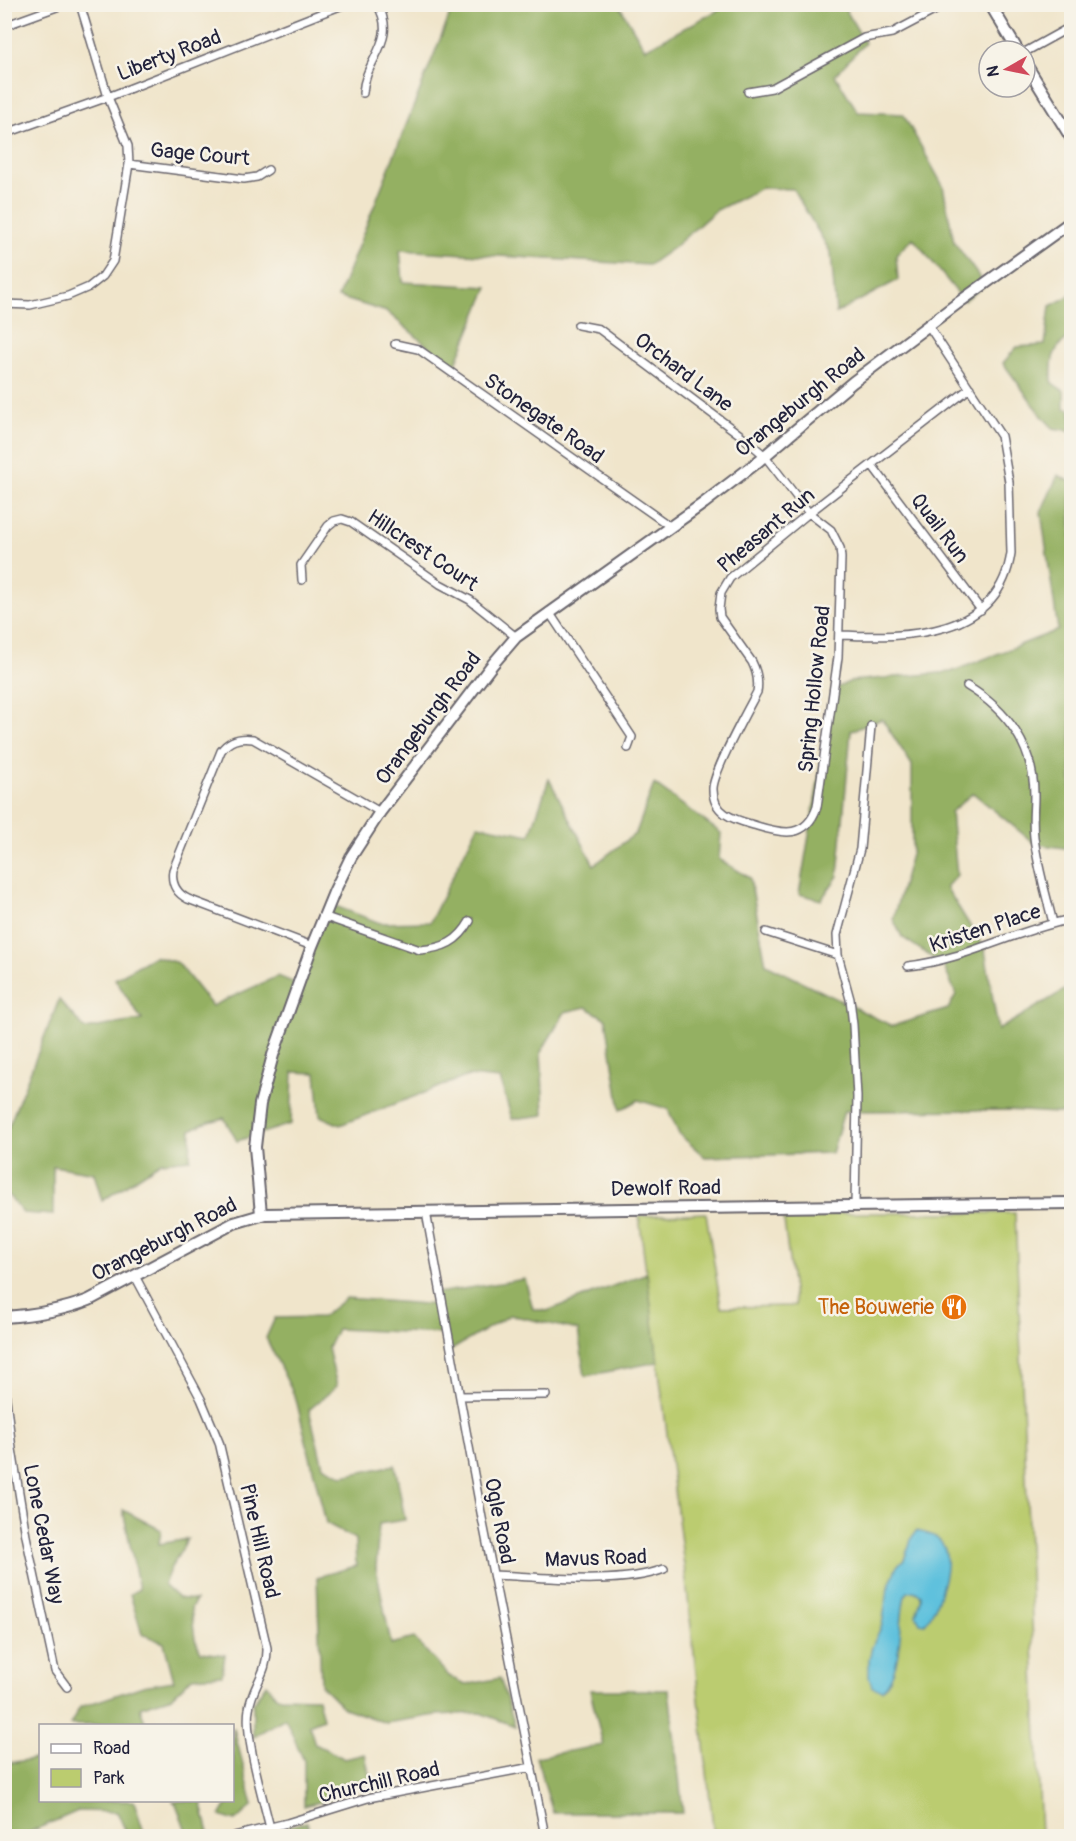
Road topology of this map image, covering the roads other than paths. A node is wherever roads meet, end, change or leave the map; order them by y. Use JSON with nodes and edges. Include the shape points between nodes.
{"nodes":[{"id":1,"x":65,"y":4,"type":"edge"},
{"id":2,"x":80,"y":4,"type":"edge"},
{"id":3,"x":345,"y":4,"type":"edge"},
{"id":4,"x":377,"y":4,"type":"edge"},
{"id":5,"x":947,"y":4,"type":"edge"},
{"id":6,"x":990,"y":4,"type":"edge"},
{"id":7,"x":4,"y":26,"type":"edge"},
{"id":8,"x":1071,"y":26,"type":"edge"},
{"id":9,"x":1011,"y":39,"type":"edge"},
{"id":10,"x":1037,"y":45,"type":"edge"},
{"id":11,"x":1037,"y":83,"type":"edge"},
{"id":12,"x":748,"y":92,"type":"dead end"},
{"id":13,"x":363,"y":93,"type":"dead end"},
{"id":14,"x":108,"y":97,"type":"junction"},
{"id":15,"x":4,"y":134,"type":"edge"},
{"id":16,"x":1071,"y":139,"type":"edge"},
{"id":17,"x":129,"y":164,"type":"junction"},
{"id":18,"x":268,"y":170,"type":"dead end"},
{"id":19,"x":1071,"y":221,"type":"edge"},
{"id":20,"x":4,"y":304,"type":"edge"},
{"id":21,"x":578,"y":325,"type":"dead end"},
{"id":22,"x":928,"y":325,"type":"junction"},
{"id":23,"x":395,"y":344,"type":"dead end"},
{"id":24,"x":970,"y":388,"type":"junction"},
{"id":25,"x":765,"y":456,"type":"junction"},
{"id":26,"x":872,"y":465,"type":"junction"},
{"id":27,"x":809,"y":513,"type":"junction"},
{"id":28,"x":671,"y":527,"type":"junction"},
{"id":29,"x":302,"y":580,"type":"dead end"},
{"id":30,"x":981,"y":610,"type":"junction"},
{"id":31,"x":549,"y":612,"type":"junction"},
{"id":32,"x":840,"y":635,"type":"junction"},
{"id":33,"x":516,"y":637,"type":"junction"},
{"id":34,"x":967,"y":686,"type":"dead end"},
{"id":35,"x":871,"y":726,"type":"dead end"},
{"id":36,"x":628,"y":748,"type":"dead end"},
{"id":37,"x":380,"y":812,"type":"junction"},
{"id":38,"x":755,"y":826,"type":"joint"},
{"id":39,"x":323,"y":916,"type":"junction"},
{"id":40,"x":1071,"y":919,"type":"edge"},
{"id":41,"x":470,"y":921,"type":"dead end"},
{"id":42,"x":1053,"y":923,"type":"junction"},
{"id":43,"x":766,"y":932,"type":"dead end"},
{"id":44,"x":312,"y":946,"type":"junction"},
{"id":45,"x":838,"y":955,"type":"junction"},
{"id":46,"x":908,"y":966,"type":"dead end"},
{"id":47,"x":1071,"y":1203,"type":"edge"},
{"id":48,"x":855,"y":1205,"type":"junction"},
{"id":49,"x":426,"y":1212,"type":"junction"},
{"id":50,"x":261,"y":1214,"type":"junction"},
{"id":51,"x":135,"y":1276,"type":"junction"},
{"id":52,"x":4,"y":1317,"type":"edge"},
{"id":53,"x":4,"y":1382,"type":"edge"},
{"id":54,"x":546,"y":1395,"type":"dead end"},
{"id":55,"x":460,"y":1396,"type":"junction"},
{"id":56,"x":664,"y":1569,"type":"dead end"},
{"id":57,"x":494,"y":1575,"type":"junction"},
{"id":58,"x":67,"y":1687,"type":"dead end"},
{"id":59,"x":532,"y":1767,"type":"junction"},
{"id":60,"x":270,"y":1828,"type":"junction"},
{"id":61,"x":234,"y":1836,"type":"edge"},
{"id":62,"x":545,"y":1836,"type":"edge"}],
"edges":[{"from":1,"to":7,"type":"street"},
{"from":2,"to":14,"type":"street"},
{"from":3,"to":14,"type":"street","name":"Liberty Road"},
{"from":4,"to":13,"type":"street","via":[[386,27],[384,41],[364,81]]},
{"from":5,"to":12,"type":"street","via":[[892,33],[864,38],[772,88]]},
{"from":6,"to":9,"type":"street"},
{"from":8,"to":10,"type":"street"},
{"from":11,"to":16,"type":"street"},
{"from":14,"to":15,"type":"street","name":"Liberty Road"},
{"from":14,"to":17,"type":"street","via":[[128,146]]},
{"from":17,"to":18,"type":"street","name":"Gage Court","via":[[244,179]]},
{"from":17,"to":20,"type":"street","via":[[118,242],[113,261],[103,276],[89,287],[45,303]]},
{"from":19,"to":22,"type":"street","name":"Orangeburgh Road"},
{"from":21,"to":25,"type":"street","name":"Orchard Lane","via":[[599,329]]},
{"from":22,"to":24,"type":"street"},
{"from":22,"to":25,"type":"street","name":"Orangeburgh Road"},
{"from":23,"to":28,"type":"street","name":"Stonegate Road","via":[[418,349]]},
{"from":24,"to":26,"type":"street","name":"Pheasant Run"},
{"from":24,"to":30,"type":"street","via":[[1000,436],[1010,497],[1010,565],[1000,588]]},
{"from":25,"to":27,"type":"street","name":"Spring Hollow Road"},
{"from":25,"to":28,"type":"street","name":"Orangeburgh Road"},
{"from":26,"to":27,"type":"street","name":"Pheasant Run"},
{"from":26,"to":30,"type":"street","name":"Quail Run"},
{"from":27,"to":32,"type":"street","name":"Spring Hollow Road","via":[[831,530],[840,548]]},
{"from":27,"to":38,"type":"street","name":"Pheasant Run","via":[[730,578],[719,601],[720,617],[756,669],[758,684],[715,777],[713,794],[725,815]]},
{"from":28,"to":31,"type":"street","name":"Orangeburgh Road"},
{"from":29,"to":33,"type":"street","name":"Hillcrest Court","via":[[302,565],[328,526],[342,519],[470,600]]},
{"from":30,"to":32,"type":"street","via":[[957,623],[911,634]]},
{"from":31,"to":33,"type":"street","name":"Orangeburgh Road"},
{"from":31,"to":36,"type":"street","via":[[632,737]]},
{"from":32,"to":38,"type":"street","name":"Spring Hollow Road","via":[[815,814],[804,827],[788,833]]},
{"from":33,"to":37,"type":"street","name":"Orangeburgh Road"},
{"from":34,"to":42,"type":"street","via":[[987,698],[1007,718],[1026,754],[1033,779],[1036,850]]},
{"from":35,"to":45,"type":"street","via":[[860,849],[837,935]]},
{"from":37,"to":39,"type":"street","name":"Orangeburgh Road","via":[[351,857]]},
{"from":37,"to":44,"type":"street","via":[[253,739],[231,741],[221,752],[173,870],[174,884],[188,899]]},
{"from":39,"to":41,"type":"street","via":[[420,950],[437,949],[462,936]]},
{"from":39,"to":44,"type":"street","name":"Orangeburgh Road"},
{"from":40,"to":42,"type":"street","name":"Kristen Place"},
{"from":42,"to":46,"type":"street","name":"Kristen Place","via":[[930,964]]},
{"from":43,"to":45,"type":"street"},
{"from":44,"to":50,"type":"street","name":"Orangeburgh Road","via":[[260,1104],[255,1147]]},
{"from":45,"to":48,"type":"street","via":[[854,1025]]},
{"from":47,"to":48,"type":"street","name":"Dewolf Road"},
{"from":48,"to":49,"type":"street","name":"Dewolf Road"},
{"from":49,"to":50,"type":"street","name":"Dewolf Road"},
{"from":49,"to":55,"type":"street","name":"Ogle Road"},
{"from":50,"to":51,"type":"street","name":"Orangeburgh Road","via":[[234,1223]]},
{"from":51,"to":52,"type":"street","name":"Orangeburgh Road","via":[[72,1307]]},
{"from":51,"to":60,"type":"street","name":"Pine Hill Road","via":[[201,1399],[225,1462],[267,1648],[266,1666],[252,1697],[248,1720]]},
{"from":53,"to":58,"type":"street","name":"Lone Cedar Way","via":[[34,1576],[55,1671]]},
{"from":54,"to":55,"type":"street"},
{"from":55,"to":57,"type":"street","name":"Ogle Road"},
{"from":56,"to":57,"type":"street","name":"Mavus Road","via":[[649,1575],[592,1578]]},
{"from":57,"to":59,"type":"street","name":"Ogle Road"},
{"from":59,"to":60,"type":"street","name":"Churchill Road","via":[[368,1798]]},
{"from":59,"to":62,"type":"street","name":"Ogle Road"},
{"from":60,"to":61,"type":"street","name":"Churchill Road"}]}
